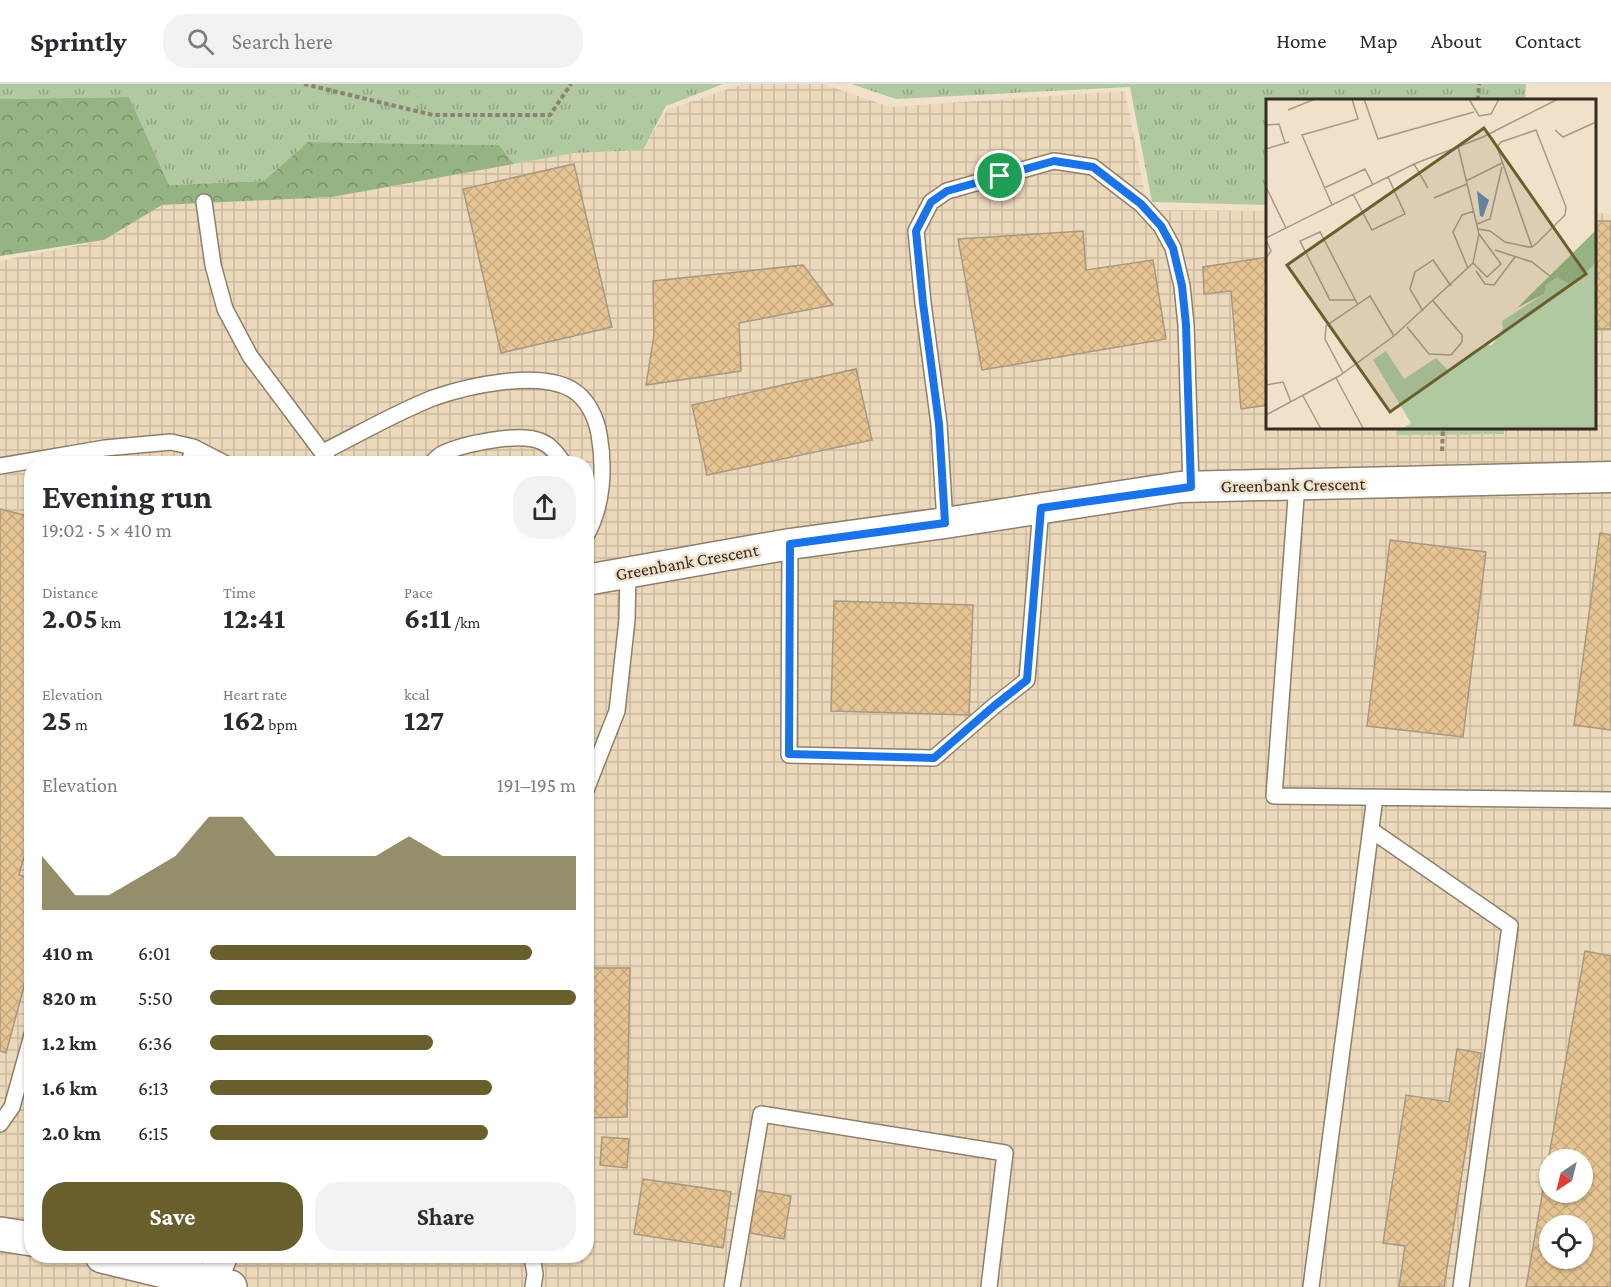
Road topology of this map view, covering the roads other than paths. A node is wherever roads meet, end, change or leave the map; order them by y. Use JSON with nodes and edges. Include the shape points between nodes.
{"nodes":[{"id":1,"x":204,"y":202,"type":"dead end"},
{"id":2,"x":193,"y":447,"type":"junction"},
{"id":3,"x":58,"y":456,"type":"edge"},
{"id":4,"x":191,"y":456,"type":"edge"},
{"id":5,"x":210,"y":456,"type":"edge"},
{"id":6,"x":325,"y":456,"type":"edge"},
{"id":7,"x":330,"y":456,"type":"edge"},
{"id":8,"x":439,"y":456,"type":"edge"},
{"id":9,"x":558,"y":456,"type":"edge"},
{"id":10,"x":24,"y":462,"type":"edge"},
{"id":11,"x":0,"y":466,"type":"edge"},
{"id":12,"x":1611,"y":477,"type":"edge"},
{"id":13,"x":1297,"y":484,"type":"junction"},
{"id":14,"x":1191,"y":487,"type":"junction"},
{"id":15,"x":1041,"y":508,"type":"junction"},
{"id":16,"x":594,"y":522,"type":"edge"},
{"id":17,"x":945,"y":523,"type":"junction"},
{"id":18,"x":790,"y":544,"type":"junction"},
{"id":19,"x":628,"y":572,"type":"junction"},
{"id":20,"x":594,"y":578,"type":"edge"},
{"id":21,"x":594,"y":770,"type":"edge"},
{"id":22,"x":1375,"y":797,"type":"junction"},
{"id":23,"x":1611,"y":800,"type":"edge"},
{"id":24,"x":1371,"y":830,"type":"junction"},
{"id":25,"x":24,"y":1064,"type":"edge"},
{"id":26,"x":0,"y":1124,"type":"edge"},
{"id":27,"x":0,"y":1234,"type":"edge"},
{"id":28,"x":24,"y":1238,"type":"edge"},
{"id":29,"x":146,"y":1263,"type":"edge"},
{"id":30,"x":533,"y":1263,"type":"edge"},
{"id":31,"x":222,"y":1275,"type":"edge"},
{"id":32,"x":533,"y":1287,"type":"edge"},
{"id":33,"x":732,"y":1287,"type":"edge"},
{"id":34,"x":989,"y":1287,"type":"edge"},
{"id":35,"x":1311,"y":1287,"type":"edge"},
{"id":36,"x":1461,"y":1287,"type":"edge"}],
"edges":[{"from":1,"to":6,"type":"lane","via":[[213,266],[225,309],[250,356]]},
{"from":2,"to":3,"type":"lane","via":[[149,442]]},
{"from":2,"to":4,"type":"lane"},
{"from":2,"to":5,"type":"lane"},
{"from":7,"to":16,"type":"lane","via":[[412,407],[461,390],[525,381],[548,382],[571,389],[585,400],[597,423],[602,452]]},
{"from":8,"to":9,"type":"lane","via":[[491,441],[526,438],[541,441]]},
{"from":10,"to":11,"type":"lane"},
{"from":12,"to":13,"type":"street","name":"Greenbank Crescent"},
{"from":13,"to":14,"type":"street","name":"Greenbank Crescent"},
{"from":13,"to":22,"type":"lane","via":[[1274,796]]},
{"from":14,"to":15,"type":"street","name":"Greenbank Crescent"},
{"from":14,"to":17,"type":"lane","via":[[1186,325],[1173,248],[1161,226],[1141,204],[1093,167],[1054,161],[947,191],[931,202],[916,231],[939,424]]},
{"from":15,"to":17,"type":"street","name":"Greenbank Crescent"},
{"from":15,"to":18,"type":"lane","via":[[1027,680],[934,758],[789,754]]},
{"from":17,"to":18,"type":"street","name":"Greenbank Crescent"},
{"from":18,"to":19,"type":"street","name":"Greenbank Crescent"},
{"from":19,"to":20,"type":"street","name":"Greenbank Crescent"},
{"from":19,"to":21,"type":"lane","via":[[617,711]]},
{"from":22,"to":23,"type":"lane"},
{"from":22,"to":24,"type":"lane"},
{"from":24,"to":35,"type":"lane"},
{"from":24,"to":36,"type":"lane","via":[[1510,926]]},
{"from":25,"to":26,"type":"lane","via":[[12,1107]]},
{"from":27,"to":28,"type":"street"},
{"from":29,"to":31,"type":"street"},
{"from":30,"to":32,"type":"lane"},
{"from":33,"to":34,"type":"lane","via":[[761,1114],[1005,1153]]}]}
